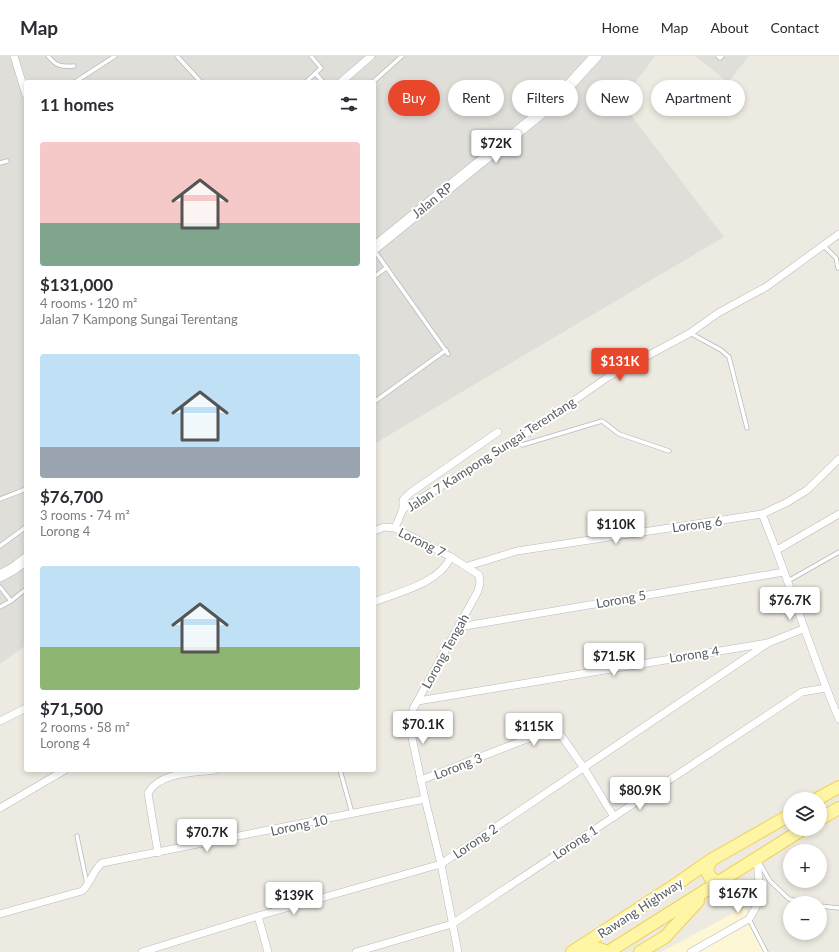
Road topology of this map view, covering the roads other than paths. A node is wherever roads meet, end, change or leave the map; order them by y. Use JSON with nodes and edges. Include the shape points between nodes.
{"nodes":[{"id":1,"x":14,"y":56,"type":"edge"},
{"id":2,"x":48,"y":56,"type":"edge"},
{"id":3,"x":115,"y":56,"type":"edge"},
{"id":4,"x":177,"y":56,"type":"edge"},
{"id":5,"x":311,"y":56,"type":"edge"},
{"id":6,"x":371,"y":56,"type":"edge"},
{"id":7,"x":402,"y":56,"type":"edge"},
{"id":8,"x":596,"y":56,"type":"edge"},
{"id":9,"x":718,"y":56,"type":"edge"},
{"id":10,"x":722,"y":56,"type":"edge"},
{"id":11,"x":74,"y":66,"type":"dead end"},
{"id":12,"x":316,"y":74,"type":"junction"},
{"id":13,"x":78,"y":80,"type":"edge"},
{"id":14,"x":199,"y":80,"type":"edge"},
{"id":15,"x":308,"y":80,"type":"edge"},
{"id":16,"x":321,"y":80,"type":"edge"},
{"id":17,"x":344,"y":80,"type":"edge"},
{"id":18,"x":375,"y":80,"type":"edge"},
{"id":19,"x":24,"y":88,"type":"edge"},
{"id":20,"x":7,"y":161,"type":"dead end"},
{"id":21,"x":0,"y":163,"type":"edge"},
{"id":22,"x":839,"y":234,"type":"edge"},
{"id":23,"x":823,"y":245,"type":"junction"},
{"id":24,"x":376,"y":247,"type":"edge"},
{"id":25,"x":376,"y":252,"type":"edge"},
{"id":26,"x":386,"y":268,"type":"junction"},
{"id":27,"x":838,"y":268,"type":"edge"},
{"id":28,"x":376,"y":276,"type":"edge"},
{"id":29,"x":690,"y":334,"type":"junction"},
{"id":30,"x":376,"y":401,"type":"edge"},
{"id":31,"x":747,"y":428,"type":"dead end"},
{"id":32,"x":498,"y":432,"type":"dead end"},
{"id":33,"x":516,"y":441,"type":"junction"},
{"id":34,"x":669,"y":451,"type":"dead end"},
{"id":35,"x":839,"y":459,"type":"edge"},
{"id":36,"x":24,"y":490,"type":"edge"},
{"id":37,"x":0,"y":499,"type":"edge"},
{"id":38,"x":404,"y":509,"type":"junction"},
{"id":39,"x":762,"y":514,"type":"junction"},
{"id":40,"x":839,"y":514,"type":"edge"},
{"id":41,"x":24,"y":528,"type":"edge"},
{"id":42,"x":395,"y":528,"type":"junction"},
{"id":43,"x":376,"y":530,"type":"edge"},
{"id":44,"x":0,"y":546,"type":"edge"},
{"id":45,"x":777,"y":550,"type":"junction"},
{"id":46,"x":839,"y":552,"type":"edge"},
{"id":47,"x":452,"y":557,"type":"junction"},
{"id":48,"x":24,"y":561,"type":"edge"},
{"id":49,"x":468,"y":566,"type":"junction"},
{"id":50,"x":784,"y":572,"type":"junction"},
{"id":51,"x":0,"y":576,"type":"edge"},
{"id":52,"x":788,"y":582,"type":"junction"},
{"id":53,"x":0,"y":586,"type":"edge"},
{"id":54,"x":24,"y":591,"type":"edge"},
{"id":55,"x":12,"y":601,"type":"junction"},
{"id":56,"x":376,"y":601,"type":"edge"},
{"id":57,"x":0,"y":607,"type":"edge"},
{"id":58,"x":459,"y":627,"type":"junction"},
{"id":59,"x":803,"y":629,"type":"junction"},
{"id":60,"x":768,"y":643,"type":"junction"},
{"id":61,"x":826,"y":688,"type":"junction"},
{"id":62,"x":418,"y":701,"type":"junction"},
{"id":63,"x":24,"y":709,"type":"edge"},
{"id":64,"x":839,"y":719,"type":"edge"},
{"id":65,"x":0,"y":721,"type":"edge"},
{"id":66,"x":584,"y":768,"type":"junction"},
{"id":67,"x":62,"y":772,"type":"edge"},
{"id":68,"x":203,"y":772,"type":"edge"},
{"id":69,"x":341,"y":772,"type":"edge"},
{"id":70,"x":421,"y":780,"type":"junction"},
{"id":71,"x":839,"y":787,"type":"edge"},
{"id":72,"x":827,"y":794,"type":"edge"},
{"id":73,"x":425,"y":799,"type":"junction"},
{"id":74,"x":0,"y":808,"type":"edge"},
{"id":75,"x":839,"y":808,"type":"edge"},
{"id":76,"x":352,"y":813,"type":"junction"},
{"id":77,"x":827,"y":815,"type":"edge"},
{"id":78,"x":614,"y":817,"type":"junction"},
{"id":79,"x":783,"y":819,"type":"edge"},
{"id":80,"x":77,"y":836,"type":"dead end"},
{"id":81,"x":792,"y":836,"type":"edge"},
{"id":82,"x":158,"y":853,"type":"junction"},
{"id":83,"x":757,"y":858,"type":"junction"},
{"id":84,"x":711,"y":860,"type":"junction"},
{"id":85,"x":441,"y":864,"type":"junction"},
{"id":86,"x":721,"y":882,"type":"junction"},
{"id":87,"x":87,"y":886,"type":"junction"},
{"id":88,"x":708,"y":890,"type":"junction"},
{"id":89,"x":786,"y":896,"type":"edge"},
{"id":90,"x":827,"y":907,"type":"edge"},
{"id":91,"x":839,"y":908,"type":"edge"},
{"id":92,"x":0,"y":914,"type":"edge"},
{"id":93,"x":258,"y":916,"type":"junction"},
{"id":94,"x":749,"y":919,"type":"junction"},
{"id":95,"x":452,"y":924,"type":"junction"},
{"id":96,"x":142,"y":952,"type":"edge"},
{"id":97,"x":268,"y":952,"type":"edge"},
{"id":98,"x":356,"y":952,"type":"edge"},
{"id":99,"x":458,"y":952,"type":"edge"},
{"id":100,"x":573,"y":952,"type":"edge"},
{"id":101,"x":608,"y":952,"type":"edge"},
{"id":102,"x":640,"y":952,"type":"edge"},
{"id":103,"x":691,"y":952,"type":"edge"},
{"id":104,"x":766,"y":952,"type":"edge"}],
"edges":[{"from":1,"to":19,"type":"street"},
{"from":2,"to":11,"type":"lane","via":[[55,65]]},
{"from":3,"to":13,"type":"lane"},
{"from":4,"to":14,"type":"lane"},
{"from":5,"to":12,"type":"lane","via":[[321,68]]},
{"from":6,"to":17,"type":"street"},
{"from":7,"to":18,"type":"lane"},
{"from":8,"to":24,"type":"street","name":"Jalan RP","via":[[552,104]]},
{"from":9,"to":10,"type":"lane"},
{"from":12,"to":15,"type":"lane"},
{"from":12,"to":16,"type":"lane"},
{"from":20,"to":21,"type":"lane"},
{"from":22,"to":23,"type":"street","name":"Jalan 7 Kampong Sungai Terentang"},
{"from":23,"to":27,"type":"lane","via":[[836,258]]},
{"from":23,"to":29,"type":"street","name":"Jalan 7 Kampong Sungai Terentang","via":[[766,287],[718,313]]},
{"from":25,"to":26,"type":"lane"},
{"from":26,"to":28,"type":"lane"},
{"from":26,"to":30,"type":"lane","via":[[447,352]]},
{"from":29,"to":31,"type":"lane","via":[[729,357]]},
{"from":29,"to":33,"type":"street","name":"Jalan 7 Kampong Sungai Terentang","via":[[608,377]]},
{"from":32,"to":38,"type":"street","via":[[410,493],[403,500]]},
{"from":33,"to":34,"type":"lane","via":[[522,445],[602,421],[618,434]]},
{"from":33,"to":38,"type":"street","name":"Jalan 7 Kampong Sungai Terentang"},
{"from":35,"to":39,"type":"street","name":"Lorong 6","via":[[807,490]]},
{"from":36,"to":37,"type":"lane"},
{"from":38,"to":42,"type":"street","name":"Jalan 7 Kampong Sungai Terentang"},
{"from":39,"to":45,"type":"street"},
{"from":39,"to":49,"type":"street","name":"Lorong 6","via":[[517,551]]},
{"from":40,"to":45,"type":"street"},
{"from":41,"to":44,"type":"lane"},
{"from":42,"to":43,"type":"street","name":"Lorong 7","via":[[384,527]]},
{"from":42,"to":47,"type":"street","name":"Lorong 7"},
{"from":45,"to":50,"type":"street"},
{"from":46,"to":52,"type":"lane"},
{"from":47,"to":49,"type":"street","name":"Lorong 7"},
{"from":47,"to":56,"type":"street","via":[[448,565],[434,578]]},
{"from":48,"to":51,"type":"street"},
{"from":49,"to":58,"type":"street","name":"Lorong Tengah","via":[[479,575],[480,583]]},
{"from":50,"to":52,"type":"street"},
{"from":50,"to":58,"type":"street","name":"Lorong 5"},
{"from":52,"to":59,"type":"street"},
{"from":53,"to":55,"type":"lane"},
{"from":54,"to":55,"type":"lane"},
{"from":55,"to":57,"type":"lane"},
{"from":58,"to":62,"type":"street","name":"Lorong Tengah"},
{"from":59,"to":60,"type":"street","name":"Lorong 4"},
{"from":59,"to":61,"type":"street"},
{"from":60,"to":62,"type":"street","name":"Lorong 4"},
{"from":60,"to":66,"type":"street","name":"Lorong 2"},
{"from":61,"to":64,"type":"street"},
{"from":61,"to":78,"type":"street","name":"Lorong 1","via":[[802,692]]},
{"from":62,"to":70,"type":"street","name":"Lorong Tengah","via":[[413,709],[411,733]]},
{"from":63,"to":65,"type":"street"},
{"from":66,"to":70,"type":"street","name":"Lorong 3","via":[[560,734],[549,731]]},
{"from":66,"to":78,"type":"street","name":"Lorong 3"},
{"from":66,"to":85,"type":"street","name":"Lorong 2"},
{"from":67,"to":74,"type":"street"},
{"from":68,"to":82,"type":"street","via":[[160,780],[148,793]]},
{"from":69,"to":76,"type":"lane"},
{"from":70,"to":73,"type":"street","name":"Lorong Tengah"},
{"from":71,"to":72,"type":"main road"},
{"from":73,"to":76,"type":"street","name":"Lorong 10"},
{"from":73,"to":85,"type":"street","name":"Lorong Tengah"},
{"from":75,"to":77,"type":"main road"},
{"from":76,"to":82,"type":"street","name":"Lorong 10"},
{"from":78,"to":95,"type":"street","name":"Lorong 1"},
{"from":79,"to":84,"type":"main road","name":"Rawang Highway"},
{"from":80,"to":87,"type":"lane"},
{"from":81,"to":83,"type":"main road","name":"Rawang Highway"},
{"from":82,"to":87,"type":"street","name":"Lorong 10","via":[[102,863],[97,867]]},
{"from":83,"to":86,"type":"main road","name":"Rawang Highway"},
{"from":83,"to":89,"type":"lane","via":[[775,886]]},
{"from":83,"to":94,"type":"street","via":[[760,895]]},
{"from":84,"to":86,"type":"main road","via":[[707,869],[709,876]]},
{"from":84,"to":100,"type":"main road","name":"Rawang Highway"},
{"from":85,"to":93,"type":"street","name":"Lorong 2"},
{"from":85,"to":95,"type":"street","name":"Lorong Tengah"},
{"from":86,"to":88,"type":"main road","name":"Rawang Highway"},
{"from":87,"to":92,"type":"street","via":[[82,891]]},
{"from":88,"to":101,"type":"main road","name":"Rawang Highway"},
{"from":88,"to":102,"type":"main road","via":[[665,937]]},
{"from":90,"to":91,"type":"lane"},
{"from":93,"to":96,"type":"street","name":"Lorong 2"},
{"from":93,"to":97,"type":"street"},
{"from":94,"to":103,"type":"street"},
{"from":94,"to":104,"type":"lane"},
{"from":95,"to":98,"type":"street","name":"Lorong 1"},
{"from":95,"to":99,"type":"street","name":"Lorong Tengah"},
{"from":100,"to":101,"type":"main road","via":[[590,948]]}]}
